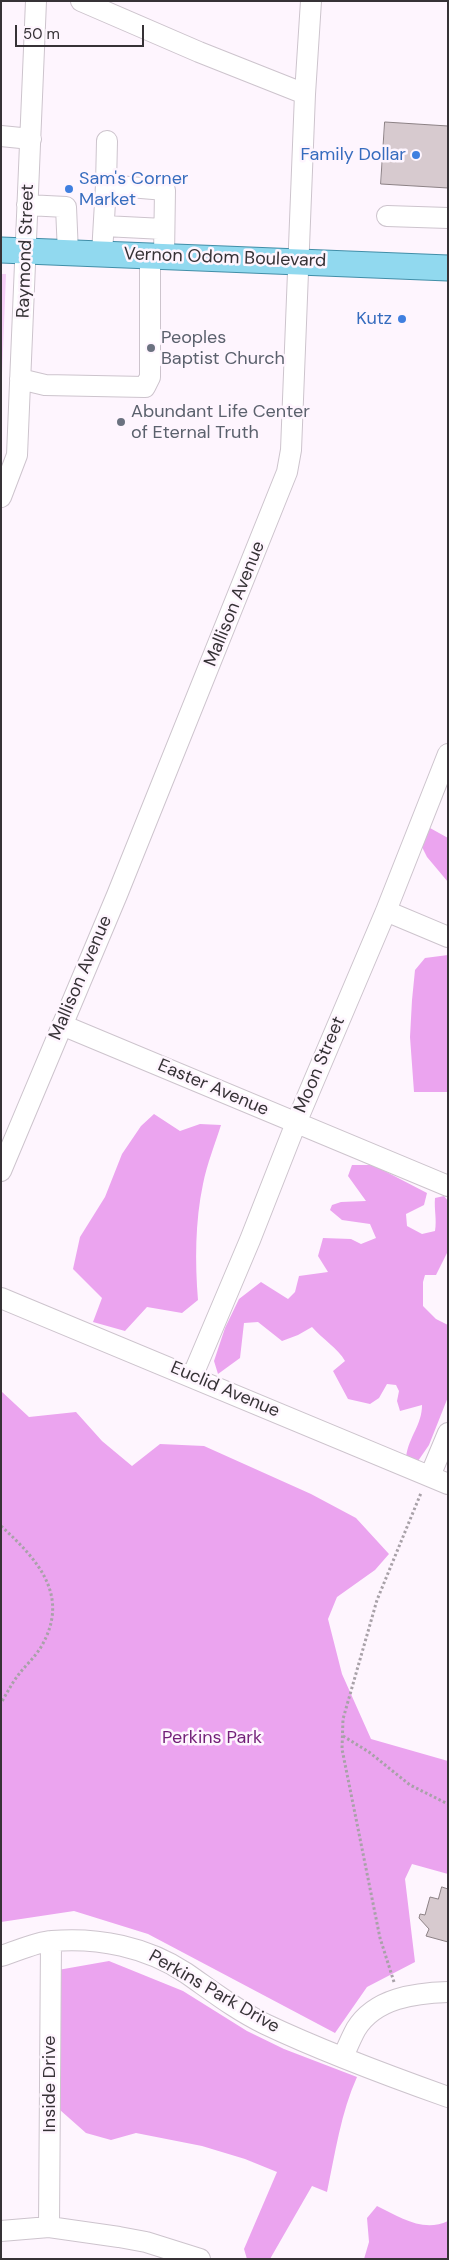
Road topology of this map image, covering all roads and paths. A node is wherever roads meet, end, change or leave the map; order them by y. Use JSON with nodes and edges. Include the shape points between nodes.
{"nodes":[{"id":1,"x":36,"y":1,"type":"edge"},
{"id":2,"x":81,"y":1,"type":"edge"},
{"id":3,"x":311,"y":1,"type":"edge"},
{"id":4,"x":305,"y":94,"type":"junction"},
{"id":5,"x":1,"y":136,"type":"edge"},
{"id":6,"x":31,"y":138,"type":"junction"},
{"id":7,"x":107,"y":141,"type":"dead end"},
{"id":8,"x":106,"y":185,"type":"junction"},
{"id":9,"x":28,"y":205,"type":"junction"},
{"id":10,"x":386,"y":216,"type":"dead end"},
{"id":11,"x":448,"y":218,"type":"edge"},
{"id":12,"x":104,"y":226,"type":"junction"},
{"id":13,"x":164,"y":229,"type":"junction"},
{"id":14,"x":13,"y":250,"type":"edge"},
{"id":15,"x":68,"y":252,"type":"junction"},
{"id":16,"x":102,"y":254,"type":"junction"},
{"id":17,"x":157,"y":256,"type":"junction"},
{"id":18,"x":298,"y":261,"type":"junction"},
{"id":19,"x":448,"y":268,"type":"edge"},
{"id":20,"x":20,"y":379,"type":"junction"},
{"id":21,"x":1,"y":497,"type":"edge"},
{"id":22,"x":448,"y":754,"type":"edge"},
{"id":23,"x":386,"y":911,"type":"junction"},
{"id":24,"x":448,"y":937,"type":"edge"},
{"id":25,"x":62,"y":1025,"type":"junction"},
{"id":26,"x":296,"y":1123,"type":"junction"},
{"id":27,"x":1,"y":1171,"type":"edge"},
{"id":28,"x":448,"y":1186,"type":"edge"},
{"id":29,"x":1,"y":1298,"type":"edge"},
{"id":30,"x":192,"y":1377,"type":"junction"},
{"id":31,"x":448,"y":1433,"type":"edge"},
{"id":32,"x":439,"y":1480,"type":"edge"},
{"id":33,"x":1,"y":1526,"type":"edge"},
{"id":34,"x":1,"y":1703,"type":"edge"},
{"id":35,"x":343,"y":1736,"type":"junction"},
{"id":36,"x":448,"y":1804,"type":"edge"},
{"id":37,"x":51,"y":1941,"type":"junction"},
{"id":38,"x":1,"y":1956,"type":"edge"},
{"id":39,"x":448,"y":1992,"type":"edge"},
{"id":40,"x":399,"y":1997,"type":"junction"},
{"id":41,"x":343,"y":2058,"type":"junction"},
{"id":42,"x":448,"y":2097,"type":"edge"},
{"id":43,"x":49,"y":2227,"type":"junction"},
{"id":44,"x":1,"y":2231,"type":"edge"},
{"id":45,"x":200,"y":2259,"type":"edge"}],
"edges":[{"from":1,"to":6,"type":"street","name":"Raymond Street"},
{"from":2,"to":4,"type":"street"},
{"from":3,"to":4,"type":"street","name":"Mallison Avenue"},
{"from":4,"to":18,"type":"street","name":"Mallison Avenue"},
{"from":5,"to":6,"type":"street"},
{"from":6,"to":9,"type":"street","name":"Raymond Street"},
{"from":7,"to":8,"type":"street"},
{"from":8,"to":12,"type":"street"},
{"from":8,"to":13,"type":"street","via":[[165,190]]},
{"from":9,"to":14,"type":"street","name":"Raymond Street"},
{"from":9,"to":15,"type":"street","via":[[66,207]]},
{"from":10,"to":11,"type":"street"},
{"from":12,"to":13,"type":"street"},
{"from":12,"to":16,"type":"street"},
{"from":13,"to":17,"type":"street"},
{"from":14,"to":15,"type":"main road","name":"Vernon Odom Boulevard"},
{"from":14,"to":20,"type":"street","name":"Raymond Street","via":[[24,319]]},
{"from":15,"to":16,"type":"main road","name":"Vernon Odom Boulevard"},
{"from":16,"to":17,"type":"main road","name":"Vernon Odom Boulevard"},
{"from":17,"to":18,"type":"main road","name":"Vernon Odom Boulevard"},
{"from":17,"to":20,"type":"street","via":[[150,377],[145,387],[45,385]]},
{"from":18,"to":19,"type":"main road","name":"Vernon Odom Boulevard"},
{"from":18,"to":25,"type":"street","name":"Mallison Avenue","via":[[291,450],[287,472]]},
{"from":20,"to":21,"type":"street","name":"Raymond Street","via":[[17,455]]},
{"from":22,"to":23,"type":"street","name":"Moon Street"},
{"from":23,"to":24,"type":"street"},
{"from":23,"to":26,"type":"street","name":"Moon Street"},
{"from":25,"to":26,"type":"street","name":"Easter Avenue"},
{"from":25,"to":27,"type":"street","name":"Mallison Avenue"},
{"from":26,"to":28,"type":"street","name":"Easter Avenue"},
{"from":26,"to":30,"type":"street","name":"Moon Street"},
{"from":29,"to":30,"type":"street","name":"Euclid Avenue"},
{"from":30,"to":32,"type":"street","name":"Euclid Avenue"},
{"from":31,"to":32,"type":"street"},
{"from":32,"to":35,"type":"path","via":[[416,1502],[377,1600],[343,1719]]},
{"from":33,"to":34,"type":"path","via":[[27,1550],[44,1574],[50,1587],[52,1607],[47,1636]]},
{"from":35,"to":36,"type":"path","via":[[370,1752],[410,1785]]},
{"from":35,"to":40,"type":"path","via":[[342,1749],[380,1938]]},
{"from":37,"to":38,"type":"street","name":"Perkins Park Drive"},
{"from":37,"to":41,"type":"street","name":"Perkins Park Drive","via":[[111,1943],[156,1957],[186,1973],[242,2012]]},
{"from":37,"to":43,"type":"street","name":"Inside Drive"},
{"from":39,"to":40,"type":"street","via":[[422,1992]]},
{"from":40,"to":41,"type":"street","via":[[370,2014],[357,2027]]},
{"from":41,"to":42,"type":"street","name":"Perkins Park Drive"},
{"from":43,"to":44,"type":"street"},
{"from":43,"to":45,"type":"street","via":[[146,2242]]}]}
